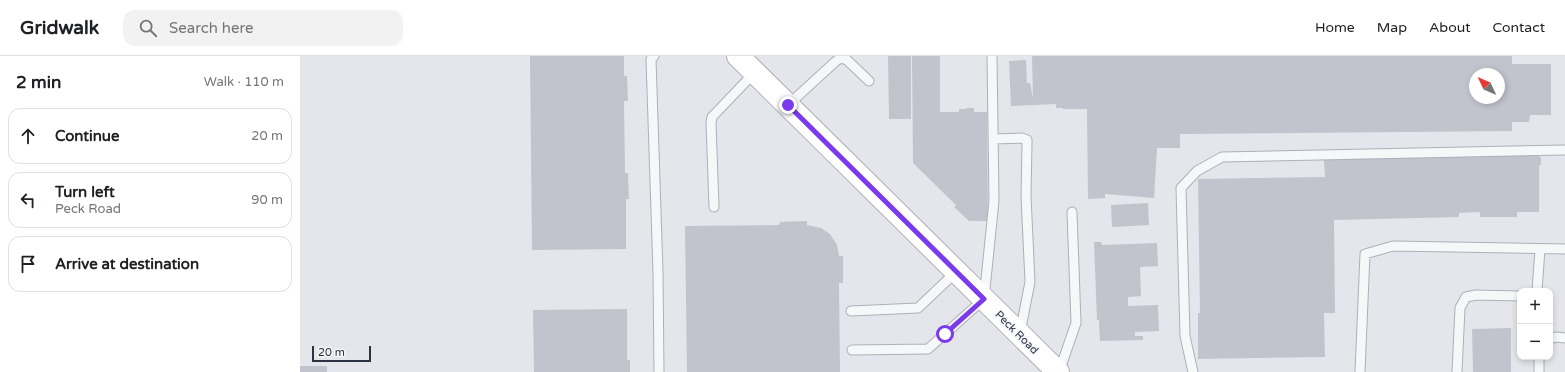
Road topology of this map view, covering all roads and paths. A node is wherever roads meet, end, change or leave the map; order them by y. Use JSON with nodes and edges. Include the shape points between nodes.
{"nodes":[{"id":1,"x":654,"y":56,"type":"edge"},
{"id":2,"x":738,"y":56,"type":"edge"},
{"id":3,"x":992,"y":56,"type":"edge"},
{"id":4,"x":755,"y":72,"type":"junction"},
{"id":5,"x":869,"y":80,"type":"dead end"},
{"id":6,"x":788,"y":105,"type":"junction"},
{"id":7,"x":994,"y":139,"type":"junction"},
{"id":8,"x":1565,"y":150,"type":"edge"},
{"id":9,"x":714,"y":207,"type":"dead end"},
{"id":10,"x":1072,"y":212,"type":"dead end"},
{"id":11,"x":1540,"y":249,"type":"junction"},
{"id":12,"x":1565,"y":250,"type":"edge"},
{"id":13,"x":956,"y":272,"type":"junction"},
{"id":14,"x":1537,"y":288,"type":"edge"},
{"id":15,"x":1517,"y":296,"type":"edge"},
{"id":16,"x":984,"y":299,"type":"junction"},
{"id":17,"x":851,"y":311,"type":"dead end"},
{"id":18,"x":1020,"y":334,"type":"junction"},
{"id":19,"x":1553,"y":338,"type":"edge"},
{"id":20,"x":1565,"y":338,"type":"edge"},
{"id":21,"x":852,"y":350,"type":"dead end"},
{"id":22,"x":1539,"y":360,"type":"edge"},
{"id":23,"x":659,"y":372,"type":"edge"},
{"id":24,"x":1058,"y":372,"type":"edge"},
{"id":25,"x":1193,"y":372,"type":"edge"},
{"id":26,"x":1360,"y":372,"type":"edge"},
{"id":27,"x":1458,"y":372,"type":"edge"},
{"id":28,"x":1539,"y":372,"type":"edge"}],
"edges":[{"from":1,"to":23,"type":"lane","via":[[651,59]]},
{"from":2,"to":4,"type":"main road","name":"Peck Road"},
{"from":3,"to":7,"type":"lane"},
{"from":4,"to":6,"type":"main road","name":"Peck Road"},
{"from":4,"to":9,"type":"lane","via":[[712,116]]},
{"from":5,"to":6,"type":"lane","via":[[847,60],[841,58]]},
{"from":6,"to":13,"type":"main road","name":"Peck Road"},
{"from":7,"to":16,"type":"lane","via":[[994,201]]},
{"from":7,"to":18,"type":"lane","via":[[1022,138],[1027,143],[1026,196],[1030,282]]},
{"from":8,"to":25,"type":"lane","via":[[1222,157],[1197,171],[1181,188],[1185,336]]},
{"from":10,"to":24,"type":"lane","via":[[1076,323]]},
{"from":11,"to":12,"type":"lane"},
{"from":11,"to":14,"type":"lane"},
{"from":11,"to":26,"type":"lane","via":[[1393,246],[1365,254]]},
{"from":13,"to":16,"type":"main road","name":"Peck Road"},
{"from":13,"to":17,"type":"lane","via":[[918,308]]},
{"from":15,"to":27,"type":"lane","via":[[1466,297],[1460,308]]},
{"from":16,"to":18,"type":"main road","name":"Peck Road"},
{"from":16,"to":21,"type":"lane","via":[[928,349]]},
{"from":18,"to":24,"type":"main road","name":"Peck Road"},
{"from":19,"to":20,"type":"lane"},
{"from":22,"to":28,"type":"lane"}]}
